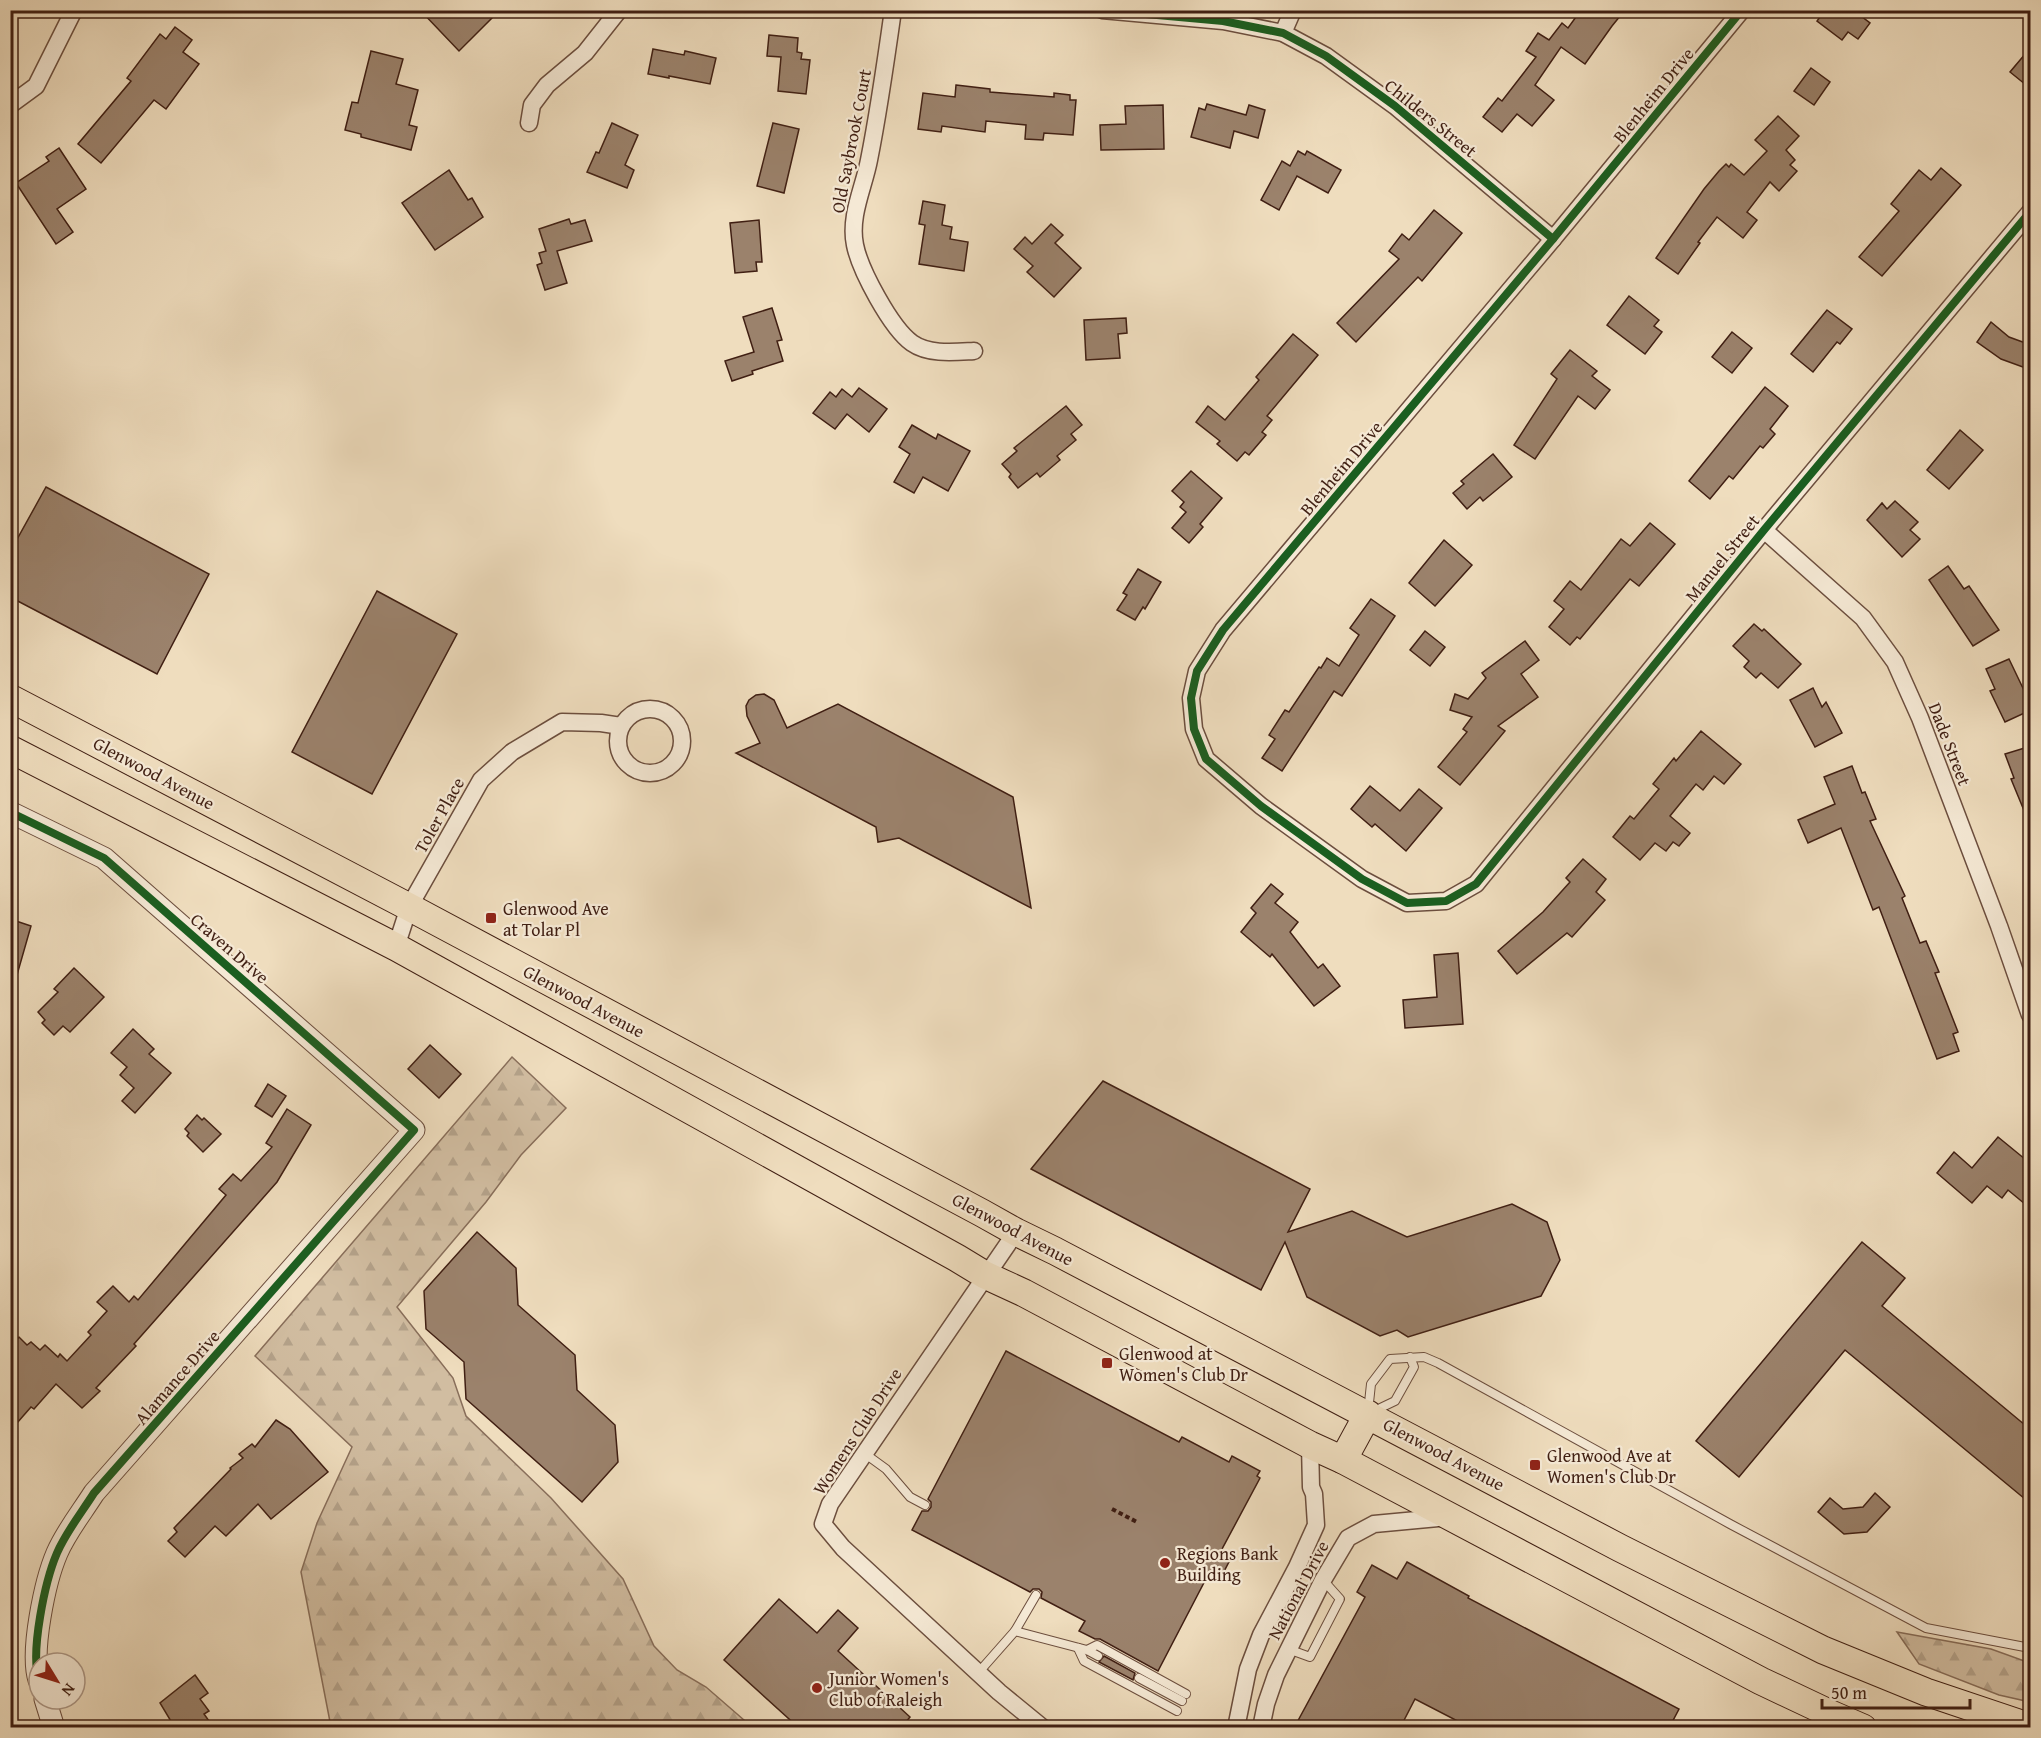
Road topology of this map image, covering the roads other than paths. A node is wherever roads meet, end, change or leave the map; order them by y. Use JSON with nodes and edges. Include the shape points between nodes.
{"nodes":[{"id":1,"x":74,"y":10,"type":"edge"},
{"id":2,"x":619,"y":10,"type":"edge"},
{"id":3,"x":893,"y":10,"type":"edge"},
{"id":4,"x":1102,"y":10,"type":"edge"},
{"id":5,"x":1293,"y":10,"type":"edge"},
{"id":6,"x":1742,"y":10,"type":"edge"},
{"id":7,"x":1283,"y":33,"type":"junction"},
{"id":8,"x":10,"y":105,"type":"edge"},
{"id":9,"x":529,"y":123,"type":"dead end"},
{"id":10,"x":2031,"y":212,"type":"edge"},
{"id":11,"x":1553,"y":239,"type":"junction"},
{"id":12,"x":974,"y":351,"type":"dead end"},
{"id":13,"x":1764,"y":530,"type":"junction"},
{"id":14,"x":10,"y":698,"type":"edge"},
{"id":15,"x":621,"y":726,"type":"dead end"},
{"id":16,"x":10,"y":749,"type":"edge"},
{"id":17,"x":10,"y":812,"type":"edge"},
{"id":18,"x":1427,"y":902,"type":"joint"},
{"id":19,"x":409,"y":907,"type":"junction"},
{"id":20,"x":396,"y":947,"type":"junction"},
{"id":21,"x":2031,"y":1015,"type":"edge"},
{"id":22,"x":414,"y":1130,"type":"joint"},
{"id":23,"x":1016,"y":1233,"type":"junction"},
{"id":24,"x":985,"y":1275,"type":"junction"},
{"id":25,"x":1410,"y":1357,"type":"junction"},
{"id":26,"x":1368,"y":1414,"type":"junction"},
{"id":27,"x":1310,"y":1445,"type":"junction"},
{"id":28,"x":864,"y":1454,"type":"junction"},
{"id":29,"x":1343,"y":1460,"type":"junction"},
{"id":30,"x":925,"y":1505,"type":"dead end"},
{"id":31,"x":1450,"y":1517,"type":"junction"},
{"id":32,"x":1323,"y":1580,"type":"junction"},
{"id":33,"x":1036,"y":1596,"type":"dead end"},
{"id":34,"x":1015,"y":1631,"type":"junction"},
{"id":35,"x":1078,"y":1648,"type":"junction"},
{"id":36,"x":2031,"y":1648,"type":"edge"},
{"id":37,"x":1288,"y":1649,"type":"junction"},
{"id":38,"x":1087,"y":1650,"type":"junction"},
{"id":39,"x":38,"y":1651,"type":"edge"},
{"id":40,"x":1098,"y":1656,"type":"dead end"},
{"id":41,"x":978,"y":1673,"type":"junction"},
{"id":42,"x":1139,"y":1678,"type":"dead end"},
{"id":43,"x":49,"y":1711,"type":"edge"},
{"id":44,"x":1177,"y":1711,"type":"dead end"},
{"id":45,"x":2031,"y":1727,"type":"edge"},
{"id":46,"x":54,"y":1728,"type":"edge"},
{"id":47,"x":1043,"y":1728,"type":"edge"},
{"id":48,"x":1236,"y":1728,"type":"edge"},
{"id":49,"x":1261,"y":1728,"type":"edge"},
{"id":50,"x":1863,"y":1728,"type":"edge"}],
"edges":[{"from":1,"to":8,"type":"street","via":[[36,86]]},
{"from":2,"to":9,"type":"street","via":[[585,53],[547,85],[532,105]]},
{"from":3,"to":12,"type":"street","name":"Old Saybrook Court","via":[[869,162],[856,207],[855,245],[871,287],[889,317],[912,343],[940,353]]},
{"from":4,"to":7,"type":"street","name":"Childers Street","via":[[1223,21]]},
{"from":5,"to":7,"type":"street"},
{"from":6,"to":11,"type":"street","name":"Blenheim Drive"},
{"from":7,"to":11,"type":"street","name":"Childers Street","via":[[1326,56],[1395,106]]},
{"from":10,"to":13,"type":"street","name":"Manuel Street"},
{"from":11,"to":18,"type":"street","name":"Blenheim Drive","via":[[1223,630],[1197,670],[1191,698],[1194,729],[1206,759],[1262,806],[1362,879],[1407,903]]},
{"from":13,"to":18,"type":"street","name":"Manuel Street","via":[[1476,884],[1446,901]]},
{"from":13,"to":21,"type":"street","name":"Dade Street","via":[[1863,618],[1895,662]]},
{"from":14,"to":19,"type":"main road","name":"Glenwood Avenue"},
{"from":15,"to":19,"type":"street","name":"Toler Place","via":[[562,722],[512,752],[481,780]]},
{"from":16,"to":20,"type":"main road"},
{"from":17,"to":22,"type":"street","name":"Craven Drive","via":[[104,858]]},
{"from":19,"to":20,"type":"street","name":"Toler Place"},
{"from":19,"to":23,"type":"main road","name":"Glenwood Avenue"},
{"from":20,"to":24,"type":"main road"},
{"from":22,"to":39,"type":"street","name":"Alamance Drive","via":[[94,1493],[57,1552],[42,1604]]},
{"from":23,"to":24,"type":"street","name":"Womens Club Drive"},
{"from":23,"to":26,"type":"main road","name":"Glenwood Avenue"},
{"from":24,"to":27,"type":"main road"},
{"from":24,"to":28,"type":"street","name":"Womens Club Drive"},
{"from":25,"to":26,"type":"lane","via":[[1414,1367],[1395,1401]]},
{"from":25,"to":26,"type":"lane","via":[[1390,1359],[1375,1376]]},
{"from":25,"to":36,"type":"lane","via":[[1424,1357],[1438,1364],[1926,1628]]},
{"from":26,"to":29,"type":"main road"},
{"from":26,"to":45,"type":"main road","name":"Glenwood Avenue","via":[[1823,1650],[1926,1692]]},
{"from":27,"to":29,"type":"main road"},
{"from":27,"to":48,"type":"street","name":"National Drive","via":[[1316,1525],[1261,1635],[1248,1669]]},
{"from":28,"to":30,"type":"lane","via":[[886,1469],[910,1497]]},
{"from":28,"to":41,"type":"street","name":"Womens Club Drive","via":[[830,1504],[823,1524],[843,1548]]},
{"from":29,"to":31,"type":"main road"},
{"from":31,"to":32,"type":"street","name":"National Drive","via":[[1374,1524],[1348,1538]]},
{"from":31,"to":50,"type":"main road","via":[[1761,1681]]},
{"from":32,"to":37,"type":"street","name":"National Drive"},
{"from":32,"to":37,"type":"lane","via":[[1340,1599],[1310,1657]]},
{"from":33,"to":34,"type":"lane"},
{"from":34,"to":35,"type":"lane"},
{"from":34,"to":41,"type":"lane"},
{"from":35,"to":38,"type":"lane"},
{"from":35,"to":44,"type":"lane","via":[[1084,1661]]},
{"from":37,"to":49,"type":"street","name":"National Drive","via":[[1266,1704]]},
{"from":38,"to":40,"type":"lane"},
{"from":38,"to":42,"type":"lane","via":[[1096,1645],[1184,1697]]},
{"from":41,"to":47,"type":"street","name":"Womens Club Drive"},
{"from":43,"to":46,"type":"street"}]}
